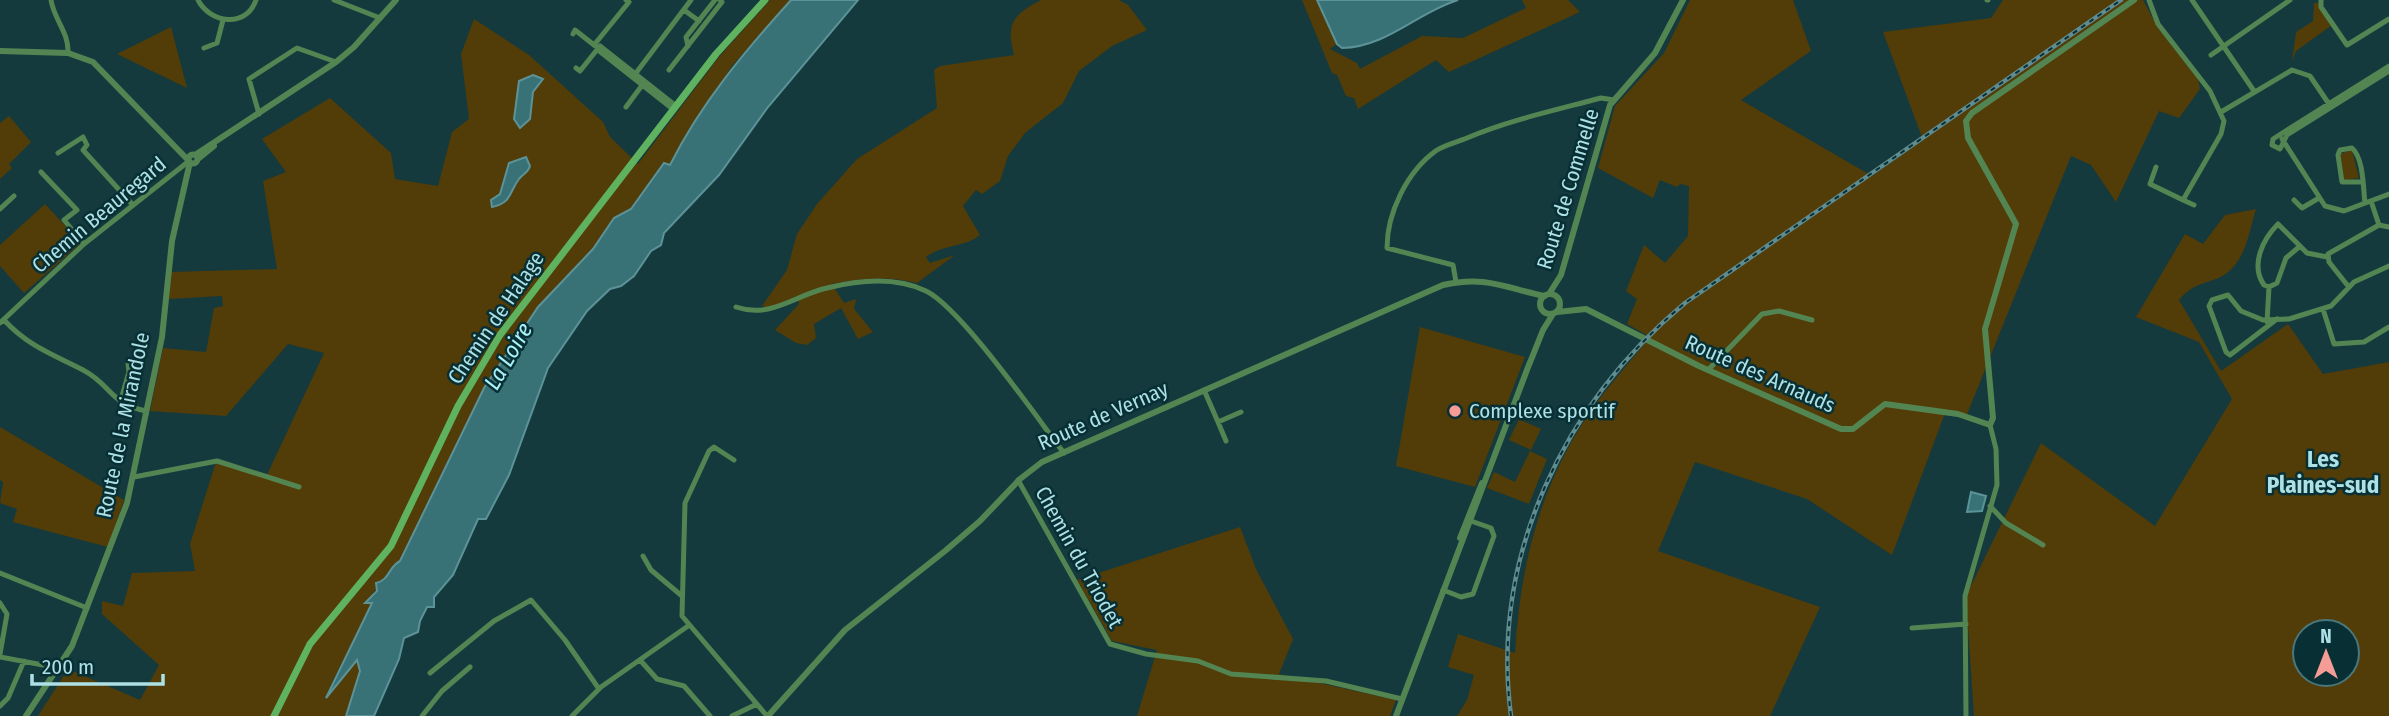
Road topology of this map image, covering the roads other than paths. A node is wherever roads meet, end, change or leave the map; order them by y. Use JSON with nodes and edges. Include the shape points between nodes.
{"nodes":[{"id":1,"x":51,"y":0,"type":"edge"},
{"id":2,"x":198,"y":0,"type":"edge"},
{"id":3,"x":256,"y":0,"type":"edge"},
{"id":4,"x":334,"y":0,"type":"edge"},
{"id":5,"x":396,"y":0,"type":"edge"},
{"id":6,"x":691,"y":0,"type":"edge"},
{"id":7,"x":717,"y":0,"type":"edge"},
{"id":8,"x":765,"y":0,"type":"edge"},
{"id":9,"x":1683,"y":0,"type":"edge"},
{"id":10,"x":2134,"y":0,"type":"edge"},
{"id":11,"x":2149,"y":0,"type":"edge"},
{"id":12,"x":2192,"y":0,"type":"edge"},
{"id":13,"x":2290,"y":0,"type":"edge"},
{"id":14,"x":2314,"y":0,"type":"edge"},
{"id":15,"x":2321,"y":0,"type":"edge"},
{"id":16,"x":628,"y":1,"type":"edge"},
{"id":17,"x":684,"y":10,"type":"junction"},
{"id":18,"x":380,"y":19,"type":"junction"},
{"id":19,"x":2389,"y":19,"type":"edge"},
{"id":20,"x":223,"y":20,"type":"junction"},
{"id":21,"x":699,"y":21,"type":"junction"},
{"id":22,"x":573,"y":34,"type":"dead end"},
{"id":23,"x":688,"y":46,"type":"junction"},
{"id":24,"x":2223,"y":46,"type":"junction"},
{"id":25,"x":598,"y":47,"type":"junction"},
{"id":26,"x":204,"y":48,"type":"dead end"},
{"id":27,"x":0,"y":51,"type":"edge"},
{"id":28,"x":68,"y":53,"type":"junction"},
{"id":29,"x":2211,"y":55,"type":"dead end"},
{"id":30,"x":337,"y":62,"type":"junction"},
{"id":31,"x":576,"y":68,"type":"dead end"},
{"id":32,"x":2389,"y":68,"type":"edge"},
{"id":33,"x":669,"y":69,"type":"dead end"},
{"id":34,"x":634,"y":76,"type":"junction"},
{"id":35,"x":644,"y":84,"type":"junction"},
{"id":36,"x":2254,"y":91,"type":"junction"},
{"id":37,"x":1614,"y":100,"type":"junction"},
{"id":38,"x":2330,"y":106,"type":"junction"},
{"id":39,"x":626,"y":107,"type":"dead end"},
{"id":40,"x":675,"y":108,"type":"junction"},
{"id":41,"x":2221,"y":112,"type":"junction"},
{"id":42,"x":259,"y":114,"type":"junction"},
{"id":43,"x":74,"y":142,"type":"junction"},
{"id":44,"x":83,"y":150,"type":"junction"},
{"id":45,"x":58,"y":153,"type":"dead end"},
{"id":46,"x":192,"y":158,"type":"junction"},
{"id":47,"x":2156,"y":167,"type":"dead end"},
{"id":48,"x":41,"y":172,"type":"dead end"},
{"id":49,"x":2362,"y":182,"type":"junction"},
{"id":50,"x":2389,"y":194,"type":"edge"},
{"id":51,"x":14,"y":196,"type":"dead end"},
{"id":52,"x":2319,"y":198,"type":"junction"},
{"id":53,"x":2183,"y":200,"type":"junction"},
{"id":54,"x":2294,"y":200,"type":"dead end"},
{"id":55,"x":2368,"y":202,"type":"junction"},
{"id":56,"x":132,"y":204,"type":"junction"},
{"id":57,"x":2194,"y":205,"type":"dead end"},
{"id":58,"x":0,"y":209,"type":"edge"},
{"id":59,"x":2379,"y":225,"type":"junction"},
{"id":60,"x":2389,"y":227,"type":"edge"},
{"id":61,"x":84,"y":244,"type":"junction"},
{"id":62,"x":2299,"y":247,"type":"junction"},
{"id":63,"x":2327,"y":257,"type":"junction"},
{"id":64,"x":2389,"y":265,"type":"edge"},
{"id":65,"x":1456,"y":282,"type":"junction"},
{"id":66,"x":1558,"y":285,"type":"junction"},
{"id":67,"x":2348,"y":286,"type":"junction"},
{"id":68,"x":2269,"y":287,"type":"junction"},
{"id":69,"x":1526,"y":292,"type":"junction"},
{"id":70,"x":1547,"y":295,"type":"junction"},
{"id":71,"x":1559,"y":301,"type":"junction"},
{"id":72,"x":736,"y":307,"type":"dead end"},
{"id":73,"x":1572,"y":308,"type":"junction"},
{"id":74,"x":1542,"y":309,"type":"junction"},
{"id":75,"x":2323,"y":309,"type":"junction"},
{"id":76,"x":1555,"y":313,"type":"junction"},
{"id":77,"x":1812,"y":320,"type":"dead end"},
{"id":78,"x":2,"y":321,"type":"edge"},
{"id":79,"x":2267,"y":323,"type":"junction"},
{"id":80,"x":2389,"y":327,"type":"edge"},
{"id":81,"x":1543,"y":330,"type":"junction"},
{"id":82,"x":1530,"y":362,"type":"junction"},
{"id":83,"x":128,"y":364,"type":"dead end"},
{"id":84,"x":1709,"y":369,"type":"junction"},
{"id":85,"x":1204,"y":390,"type":"junction"},
{"id":86,"x":120,"y":403,"type":"junction"},
{"id":87,"x":146,"y":411,"type":"junction"},
{"id":88,"x":1241,"y":412,"type":"dead end"},
{"id":89,"x":1218,"y":422,"type":"junction"},
{"id":90,"x":1990,"y":425,"type":"junction"},
{"id":91,"x":1226,"y":441,"type":"dead end"},
{"id":92,"x":1064,"y":453,"type":"junction"},
{"id":93,"x":734,"y":460,"type":"dead end"},
{"id":94,"x":134,"y":477,"type":"junction"},
{"id":95,"x":1018,"y":480,"type":"junction"},
{"id":96,"x":299,"y":487,"type":"dead end"},
{"id":97,"x":1990,"y":506,"type":"junction"},
{"id":98,"x":1471,"y":521,"type":"junction"},
{"id":99,"x":2043,"y":545,"type":"dead end"},
{"id":100,"x":643,"y":556,"type":"dead end"},
{"id":101,"x":0,"y":573,"type":"edge"},
{"id":102,"x":1445,"y":587,"type":"junction"},
{"id":103,"x":682,"y":596,"type":"junction"},
{"id":104,"x":0,"y":603,"type":"edge"},
{"id":105,"x":88,"y":608,"type":"junction"},
{"id":106,"x":1966,"y":624,"type":"junction"},
{"id":107,"x":688,"y":626,"type":"junction"},
{"id":108,"x":1912,"y":628,"type":"dead end"},
{"id":109,"x":0,"y":655,"type":"edge"},
{"id":110,"x":640,"y":660,"type":"junction"},
{"id":111,"x":24,"y":661,"type":"junction"},
{"id":112,"x":470,"y":667,"type":"dead end"},
{"id":113,"x":60,"y":668,"type":"junction"},
{"id":114,"x":430,"y":673,"type":"dead end"},
{"id":115,"x":600,"y":689,"type":"junction"},
{"id":116,"x":1402,"y":699,"type":"junction"},
{"id":117,"x":757,"y":704,"type":"junction"},
{"id":118,"x":0,"y":706,"type":"edge"},
{"id":119,"x":26,"y":716,"type":"edge"},
{"id":120,"x":274,"y":716,"type":"edge"},
{"id":121,"x":422,"y":716,"type":"edge"},
{"id":122,"x":572,"y":716,"type":"edge"},
{"id":123,"x":710,"y":716,"type":"edge"},
{"id":124,"x":732,"y":716,"type":"edge"},
{"id":125,"x":767,"y":716,"type":"edge"},
{"id":126,"x":1396,"y":716,"type":"edge"},
{"id":127,"x":1966,"y":716,"type":"edge"}],
"edges":[{"from":1,"to":28,"type":"street","via":[[55,18],[68,38]]},
{"from":2,"to":20,"type":"street","via":[[207,13]]},
{"from":3,"to":20,"type":"street","via":[[247,14]]},
{"from":4,"to":18,"type":"street"},
{"from":5,"to":18,"type":"street"},
{"from":6,"to":17,"type":"street"},
{"from":7,"to":21,"type":"street"},
{"from":7,"to":23,"type":"street","via":[[722,2]]},
{"from":8,"to":40,"type":"main road","name":"Chemin de Halage","via":[[726,41]]},
{"from":9,"to":37,"type":"street","name":"Route de Commelle","via":[[1655,53]]},
{"from":10,"to":90,"type":"street","via":[[1966,121],[1968,138],[2016,224],[1985,329]]},
{"from":11,"to":41,"type":"street","via":[[2158,24]]},
{"from":12,"to":24,"type":"street"},
{"from":13,"to":24,"type":"street"},
{"from":14,"to":15,"type":"street"},
{"from":15,"to":19,"type":"street","via":[[2321,7],[2347,45]]},
{"from":16,"to":25,"type":"street"},
{"from":17,"to":21,"type":"street"},
{"from":17,"to":34,"type":"street"},
{"from":18,"to":30,"type":"street"},
{"from":20,"to":26,"type":"street","via":[[217,43]]},
{"from":21,"to":23,"type":"street","via":[[686,37]]},
{"from":22,"to":25,"type":"street","via":[[575,30]]},
{"from":23,"to":33,"type":"street"},
{"from":24,"to":29,"type":"street"},
{"from":24,"to":36,"type":"street"},
{"from":25,"to":31,"type":"street","via":[[580,71]]},
{"from":25,"to":34,"type":"street"},
{"from":27,"to":28,"type":"street"},
{"from":28,"to":46,"type":"street","via":[[99,67]]},
{"from":30,"to":42,"type":"street"},
{"from":30,"to":42,"type":"street","via":[[297,48],[249,79]]},
{"from":32,"to":38,"type":"street"},
{"from":34,"to":35,"type":"street"},
{"from":35,"to":39,"type":"street"},
{"from":35,"to":40,"type":"street"},
{"from":36,"to":38,"type":"street","via":[[2286,71],[2300,70],[2314,79]]},
{"from":36,"to":41,"type":"street"},
{"from":37,"to":65,"type":"street","via":[[1601,98],[1487,131],[1437,150],[1421,166],[1392,212],[1387,248],[1453,265]]},
{"from":37,"to":66,"type":"street","name":"Route de Commelle","via":[[1602,125]]},
{"from":38,"to":52,"type":"street","via":[[2281,138]]},
{"from":40,"to":120,"type":"main road","name":"Chemin de Halage","via":[[486,355],[391,546],[310,643]]},
{"from":41,"to":53,"type":"street","via":[[2221,134]]},
{"from":42,"to":46,"type":"street"},
{"from":43,"to":44,"type":"street"},
{"from":43,"to":44,"type":"street","via":[[86,139]]},
{"from":43,"to":45,"type":"street"},
{"from":44,"to":56,"type":"street"},
{"from":46,"to":56,"type":"street","name":"Chemin Beauregard"},
{"from":46,"to":87,"type":"street","name":"Route de la Mirandole","via":[[172,242],[162,337]]},
{"from":47,"to":53,"type":"street","via":[[2150,184]]},
{"from":48,"to":61,"type":"street","via":[[77,210],[64,220]]},
{"from":49,"to":49,"type":"street","via":[[2357,153],[2352,148],[2340,150],[2342,182]]},
{"from":49,"to":55,"type":"street"},
{"from":50,"to":55,"type":"street"},
{"from":51,"to":58,"type":"street"},
{"from":52,"to":54,"type":"street","via":[[2302,208]]},
{"from":52,"to":55,"type":"street","via":[[2334,211]]},
{"from":53,"to":57,"type":"street"},
{"from":55,"to":59,"type":"street"},
{"from":56,"to":61,"type":"street","name":"Chemin Beauregard"},
{"from":59,"to":60,"type":"street"},
{"from":59,"to":63,"type":"street"},
{"from":61,"to":78,"type":"street","name":"Chemin Beauregard"},
{"from":62,"to":63,"type":"street"},
{"from":62,"to":68,"type":"street","via":[[2286,258],[2277,283]]},
{"from":62,"to":68,"type":"street","via":[[2278,224],[2268,234],[2258,265],[2260,280]]},
{"from":63,"to":67,"type":"street"},
{"from":64,"to":67,"type":"street"},
{"from":65,"to":69,"type":"street","name":"Route de Vernay","via":[[1493,281]]},
{"from":65,"to":85,"type":"street","name":"Route de Vernay"},
{"from":66,"to":70,"type":"street","name":"Route de Commelle"},
{"from":66,"to":71,"type":"street","name":"Route de Commelle"},
{"from":67,"to":75,"type":"street","via":[[2335,303]]},
{"from":68,"to":79,"type":"street"},
{"from":69,"to":70,"type":"street","name":"Route de Vernay"},
{"from":69,"to":74,"type":"street","name":"Route de Vernay"},
{"from":70,"to":71,"type":"street","name":"Route de Vernay"},
{"from":70,"to":74,"type":"street","name":"Route de Commelle"},
{"from":71,"to":73,"type":"street","name":"Route des Arnauds"},
{"from":71,"to":76,"type":"street","name":"Route de Commelle"},
{"from":72,"to":92,"type":"street","via":[[771,311],[815,290],[881,282],[930,293],[966,328]]},
{"from":73,"to":76,"type":"street"},
{"from":73,"to":84,"type":"street","name":"Route des Arnauds","via":[[1586,309]]},
{"from":74,"to":76,"type":"street"},
{"from":74,"to":81,"type":"street"},
{"from":75,"to":79,"type":"street"},
{"from":75,"to":80,"type":"street","via":[[2334,344],[2364,342]]},
{"from":76,"to":81,"type":"street"},
{"from":77,"to":84,"type":"street","via":[[1779,311],[1762,314]]},
{"from":78,"to":86,"type":"street","via":[[41,352],[98,380]]},
{"from":79,"to":79,"type":"street","via":[[2241,311],[2228,295],[2212,300],[2209,306],[2228,354]]},
{"from":81,"to":82,"type":"street"},
{"from":82,"to":98,"type":"street"},
{"from":82,"to":102,"type":"street"},
{"from":83,"to":86,"type":"street"},
{"from":84,"to":90,"type":"street","name":"Route des Arnauds","via":[[1841,429],[1853,429],[1885,404],[1958,414]]},
{"from":85,"to":89,"type":"street"},
{"from":85,"to":92,"type":"street","name":"Route de Vernay"},
{"from":86,"to":87,"type":"street"},
{"from":87,"to":94,"type":"street","name":"Route de la Mirandole"},
{"from":88,"to":89,"type":"street"},
{"from":89,"to":91,"type":"street"},
{"from":90,"to":97,"type":"street","via":[[1998,468]]},
{"from":92,"to":95,"type":"street","name":"Route de Vernay"},
{"from":93,"to":103,"type":"street","via":[[714,447],[709,451],[685,503]]},
{"from":94,"to":96,"type":"street","via":[[217,461]]},
{"from":94,"to":105,"type":"street","name":"Route de la Mirandole"},
{"from":95,"to":116,"type":"street","name":"Chemin du Triodet","via":[[1110,644],[1198,661],[1231,674],[1317,680]]},
{"from":95,"to":125,"type":"street","name":"Route de Vernay","via":[[980,521],[845,630]]},
{"from":97,"to":99,"type":"street","via":[[2006,523]]},
{"from":97,"to":106,"type":"street","via":[[1966,587]]},
{"from":98,"to":102,"type":"street"},
{"from":98,"to":102,"type":"street","via":[[1491,528],[1494,536],[1473,594],[1461,597]]},
{"from":100,"to":103,"type":"street","via":[[651,570]]},
{"from":101,"to":105,"type":"street"},
{"from":102,"to":116,"type":"street"},
{"from":103,"to":107,"type":"street","via":[[682,616]]},
{"from":104,"to":109,"type":"street","via":[[7,614]]},
{"from":105,"to":113,"type":"street","name":"Route de la Mirandole"},
{"from":106,"to":108,"type":"street"},
{"from":106,"to":127,"type":"street"},
{"from":107,"to":110,"type":"street"},
{"from":107,"to":117,"type":"street"},
{"from":109,"to":111,"type":"street"},
{"from":110,"to":115,"type":"street"},
{"from":110,"to":123,"type":"street","via":[[657,679],[684,686]]},
{"from":111,"to":113,"type":"street"},
{"from":111,"to":118,"type":"street"},
{"from":112,"to":121,"type":"street"},
{"from":113,"to":119,"type":"street","name":"Route de la Mirandole"},
{"from":114,"to":115,"type":"street","via":[[493,622],[531,600]]},
{"from":115,"to":122,"type":"street"},
{"from":116,"to":126,"type":"street"},
{"from":117,"to":124,"type":"street"},
{"from":117,"to":125,"type":"street"}]}
